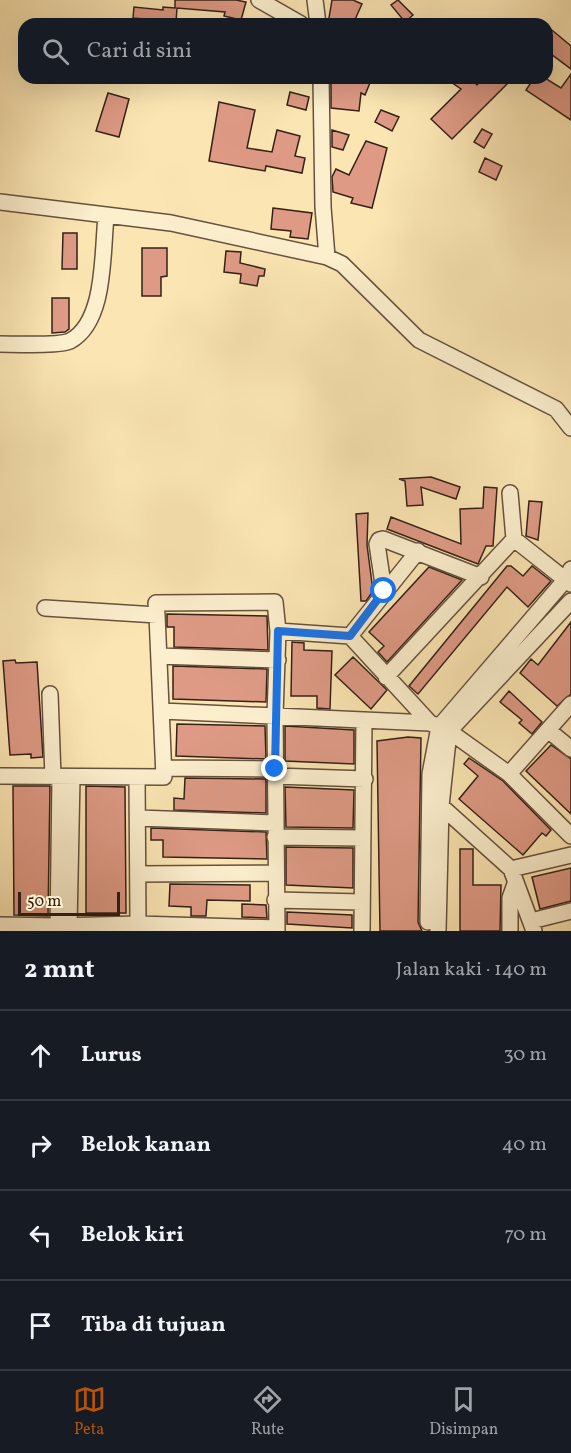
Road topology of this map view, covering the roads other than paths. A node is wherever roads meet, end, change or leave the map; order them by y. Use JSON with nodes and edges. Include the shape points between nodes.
{"nodes":[{"id":1,"x":259,"y":0,"type":"edge"},
{"id":2,"x":315,"y":0,"type":"edge"},
{"id":3,"x":290,"y":18,"type":"edge"},
{"id":4,"x":317,"y":18,"type":"edge"},
{"id":5,"x":321,"y":84,"type":"edge"},
{"id":6,"x":0,"y":202,"type":"edge"},
{"id":7,"x":106,"y":217,"type":"junction"},
{"id":8,"x":327,"y":257,"type":"junction"},
{"id":9,"x":0,"y":344,"type":"edge"},
{"id":10,"x":571,"y":428,"type":"edge"},
{"id":11,"x":510,"y":494,"type":"dead end"},
{"id":12,"x":514,"y":538,"type":"junction"},
{"id":13,"x":418,"y":551,"type":"junction"},
{"id":14,"x":481,"y":577,"type":"junction"},
{"id":15,"x":569,"y":577,"type":"edge"},
{"id":16,"x":384,"y":591,"type":"junction"},
{"id":17,"x":571,"y":601,"type":"edge"},
{"id":18,"x":45,"y":608,"type":"dead end"},
{"id":19,"x":157,"y":615,"type":"junction"},
{"id":20,"x":278,"y":631,"type":"junction"},
{"id":21,"x":350,"y":636,"type":"junction"},
{"id":22,"x":159,"y":656,"type":"junction"},
{"id":23,"x":278,"y":660,"type":"junction"},
{"id":24,"x":387,"y":677,"type":"junction"},
{"id":25,"x":50,"y":694,"type":"dead end"},
{"id":26,"x":571,"y":704,"type":"edge"},
{"id":27,"x":162,"y":711,"type":"junction"},
{"id":28,"x":275,"y":715,"type":"junction"},
{"id":29,"x":364,"y":720,"type":"junction"},
{"id":30,"x":439,"y":727,"type":"junction"},
{"id":31,"x":548,"y":730,"type":"junction"},
{"id":32,"x":571,"y":749,"type":"edge"},
{"id":33,"x":164,"y":768,"type":"junction"},
{"id":34,"x":275,"y":773,"type":"junction"},
{"id":35,"x":509,"y":774,"type":"junction"},
{"id":36,"x":0,"y":776,"type":"edge"},
{"id":37,"x":62,"y":777,"type":"junction"},
{"id":38,"x":137,"y":777,"type":"junction"},
{"id":39,"x":365,"y":779,"type":"junction"},
{"id":40,"x":441,"y":806,"type":"junction"},
{"id":41,"x":138,"y":818,"type":"junction"},
{"id":42,"x":275,"y":830,"type":"junction"},
{"id":43,"x":571,"y":836,"type":"edge"},
{"id":44,"x":363,"y":838,"type":"junction"},
{"id":45,"x":571,"y":855,"type":"edge"},
{"id":46,"x":275,"y":873,"type":"junction"},
{"id":47,"x":138,"y":874,"type":"junction"},
{"id":48,"x":513,"y":876,"type":"junction"},
{"id":49,"x":275,"y":900,"type":"junction"},
{"id":50,"x":362,"y":902,"type":"junction"},
{"id":51,"x":571,"y":911,"type":"edge"},
{"id":52,"x":138,"y":924,"type":"junction"},
{"id":53,"x":0,"y":925,"type":"edge"},
{"id":54,"x":533,"y":926,"type":"edge"},
{"id":55,"x":61,"y":928,"type":"edge"},
{"id":56,"x":277,"y":929,"type":"edge"},
{"id":57,"x":362,"y":931,"type":"edge"},
{"id":58,"x":428,"y":931,"type":"edge"},
{"id":59,"x":438,"y":931,"type":"edge"},
{"id":60,"x":510,"y":931,"type":"edge"}],
"edges":[{"from":1,"to":3,"type":"street"},
{"from":2,"to":4,"type":"street"},
{"from":5,"to":8,"type":"street"},
{"from":6,"to":7,"type":"street"},
{"from":7,"to":8,"type":"street","via":[[171,223]]},
{"from":7,"to":9,"type":"street","via":[[98,302],[88,326],[68,342]]},
{"from":8,"to":10,"type":"street","via":[[342,264],[418,340],[556,409]]},
{"from":11,"to":12,"type":"street"},
{"from":12,"to":14,"type":"street"},
{"from":12,"to":15,"type":"street"},
{"from":13,"to":14,"type":"street"},
{"from":13,"to":16,"type":"street"},
{"from":13,"to":16,"type":"street","via":[[379,540]]},
{"from":14,"to":24,"type":"street"},
{"from":15,"to":30,"type":"street"},
{"from":16,"to":21,"type":"street"},
{"from":17,"to":30,"type":"street"},
{"from":18,"to":19,"type":"street"},
{"from":19,"to":20,"type":"street","via":[[156,603],[275,602]]},
{"from":19,"to":22,"type":"street"},
{"from":20,"to":21,"type":"street"},
{"from":20,"to":23,"type":"street"},
{"from":21,"to":24,"type":"street"},
{"from":22,"to":23,"type":"street"},
{"from":22,"to":27,"type":"street"},
{"from":23,"to":28,"type":"street"},
{"from":24,"to":30,"type":"street"},
{"from":25,"to":37,"type":"street"},
{"from":26,"to":31,"type":"street"},
{"from":27,"to":28,"type":"street"},
{"from":27,"to":33,"type":"street"},
{"from":28,"to":29,"type":"street"},
{"from":28,"to":34,"type":"street"},
{"from":29,"to":30,"type":"street"},
{"from":29,"to":39,"type":"street"},
{"from":30,"to":35,"type":"street"},
{"from":30,"to":40,"type":"street"},
{"from":30,"to":58,"type":"street","via":[[430,774]]},
{"from":31,"to":32,"type":"street"},
{"from":31,"to":35,"type":"street"},
{"from":33,"to":34,"type":"street"},
{"from":33,"to":38,"type":"street","via":[[164,777]]},
{"from":34,"to":39,"type":"street"},
{"from":34,"to":42,"type":"street"},
{"from":35,"to":43,"type":"street"},
{"from":36,"to":37,"type":"street"},
{"from":37,"to":38,"type":"street"},
{"from":37,"to":55,"type":"street"},
{"from":38,"to":41,"type":"street"},
{"from":39,"to":44,"type":"street"},
{"from":40,"to":48,"type":"street"},
{"from":40,"to":59,"type":"street"},
{"from":41,"to":42,"type":"street"},
{"from":41,"to":47,"type":"street"},
{"from":42,"to":44,"type":"street"},
{"from":42,"to":46,"type":"street"},
{"from":44,"to":50,"type":"street"},
{"from":45,"to":48,"type":"street"},
{"from":46,"to":47,"type":"street"},
{"from":46,"to":49,"type":"street"},
{"from":47,"to":52,"type":"street"},
{"from":48,"to":54,"type":"street"},
{"from":48,"to":60,"type":"street"},
{"from":49,"to":50,"type":"street"},
{"from":49,"to":56,"type":"street"},
{"from":50,"to":57,"type":"street"},
{"from":51,"to":54,"type":"street"},
{"from":52,"to":55,"type":"street"},
{"from":52,"to":56,"type":"street"},
{"from":53,"to":55,"type":"street"}]}
